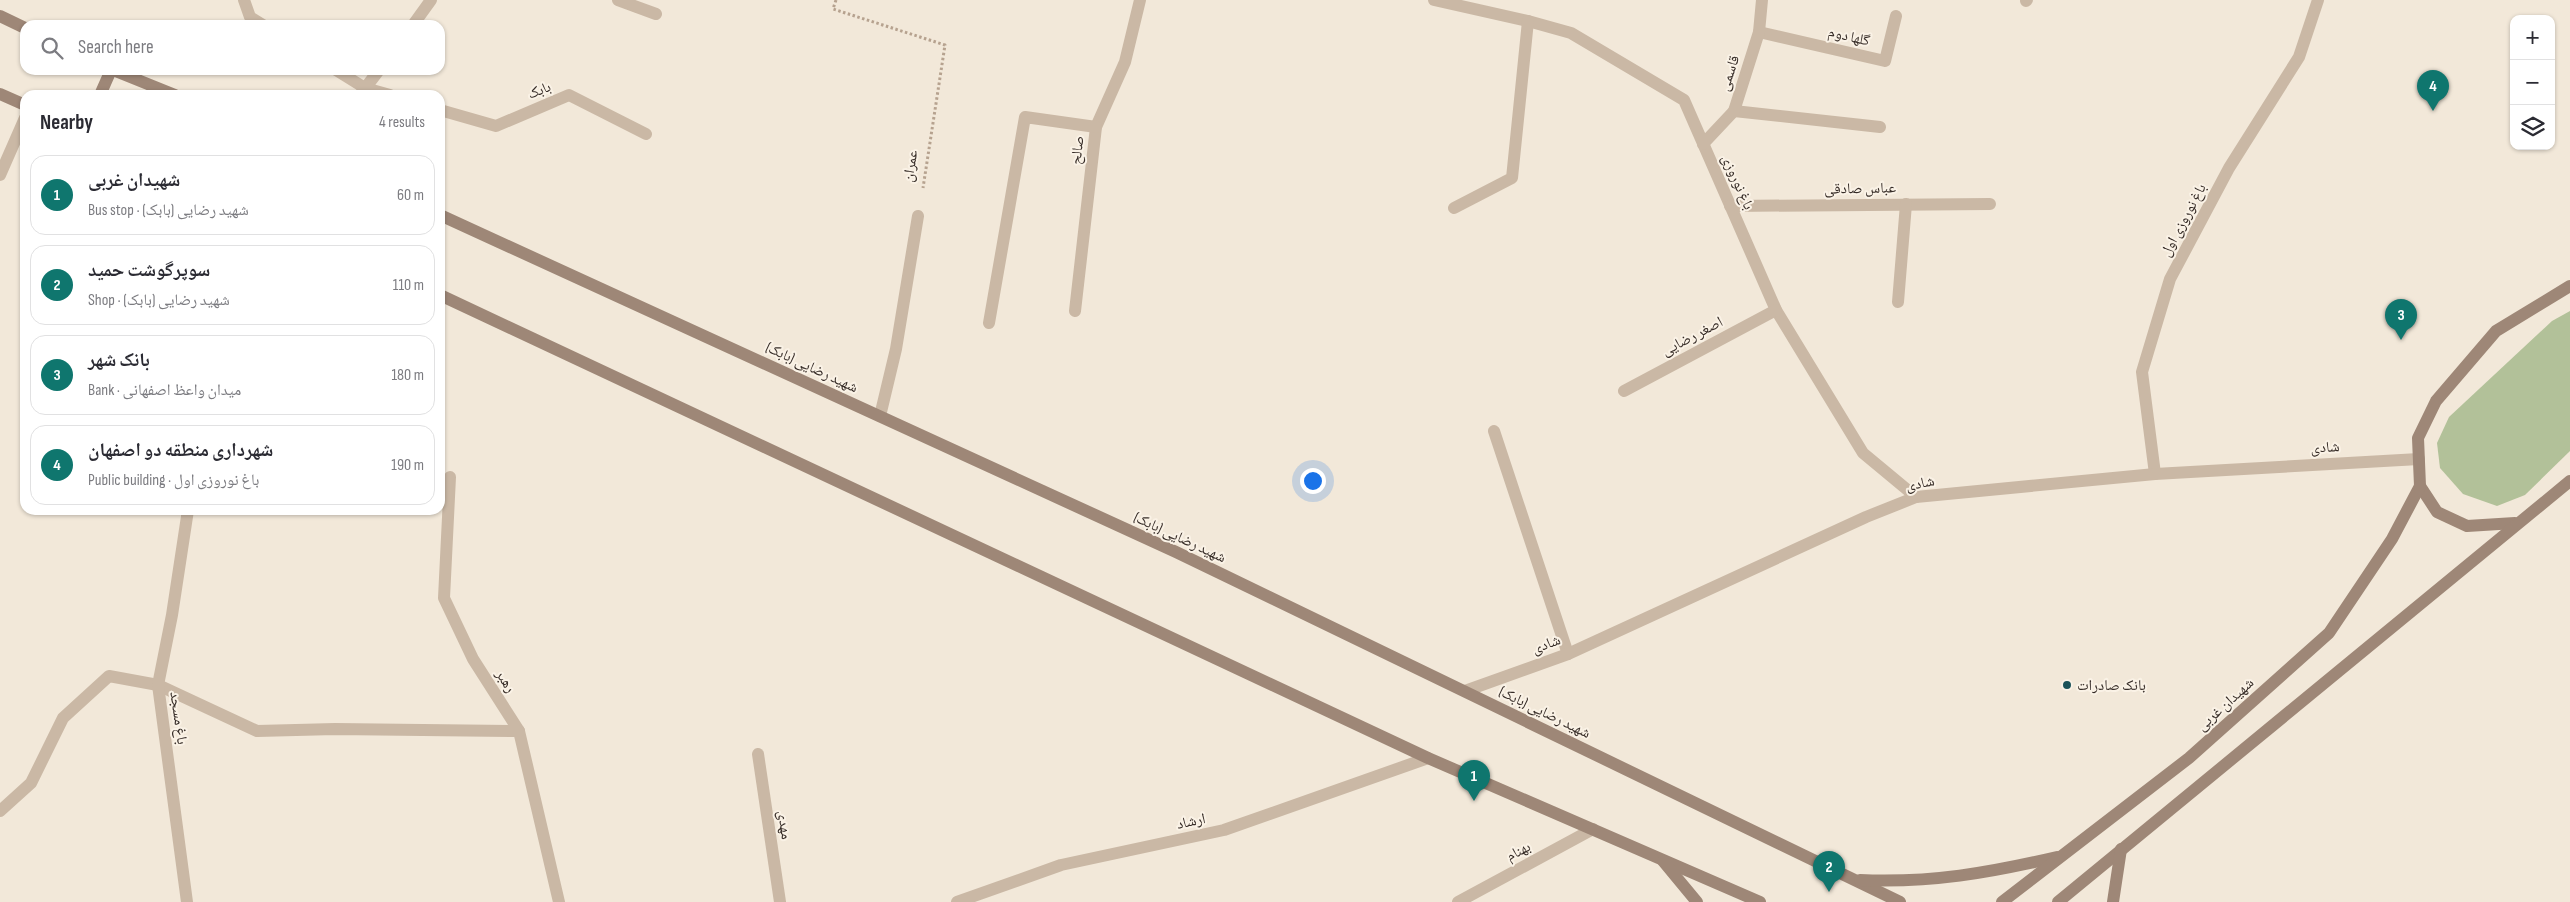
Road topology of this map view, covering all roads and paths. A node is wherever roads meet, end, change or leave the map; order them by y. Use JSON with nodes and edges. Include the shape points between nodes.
{"nodes":[{"id":1,"x":244,"y":0,"type":"edge"},
{"id":2,"x":430,"y":0,"type":"edge"},
{"id":3,"x":618,"y":0,"type":"edge"},
{"id":4,"x":836,"y":0,"type":"edge"},
{"id":5,"x":1140,"y":0,"type":"edge"},
{"id":6,"x":1434,"y":0,"type":"edge"},
{"id":7,"x":1762,"y":0,"type":"edge"},
{"id":8,"x":2318,"y":0,"type":"edge"},
{"id":9,"x":656,"y":14,"type":"dead end"},
{"id":10,"x":0,"y":16,"type":"edge"},
{"id":11,"x":1896,"y":16,"type":"dead end"},
{"id":12,"x":255,"y":20,"type":"edge"},
{"id":13,"x":416,"y":20,"type":"edge"},
{"id":14,"x":1528,"y":21,"type":"junction"},
{"id":15,"x":20,"y":26,"type":"edge"},
{"id":16,"x":1759,"y":32,"type":"junction"},
{"id":17,"x":110,"y":75,"type":"edge"},
{"id":18,"x":125,"y":75,"type":"edge"},
{"id":19,"x":342,"y":75,"type":"edge"},
{"id":20,"x":375,"y":75,"type":"edge"},
{"id":21,"x":102,"y":90,"type":"edge"},
{"id":22,"x":162,"y":90,"type":"edge"},
{"id":23,"x":361,"y":90,"type":"edge"},
{"id":24,"x":363,"y":90,"type":"edge"},
{"id":25,"x":0,"y":94,"type":"edge"},
{"id":26,"x":20,"y":103,"type":"edge"},
{"id":27,"x":445,"y":111,"type":"edge"},
{"id":28,"x":1734,"y":111,"type":"junction"},
{"id":29,"x":1096,"y":127,"type":"junction"},
{"id":30,"x":1880,"y":127,"type":"dead end"},
{"id":31,"x":20,"y":129,"type":"edge"},
{"id":32,"x":646,"y":134,"type":"dead end"},
{"id":33,"x":1703,"y":144,"type":"junction"},
{"id":34,"x":0,"y":175,"type":"edge"},
{"id":35,"x":1906,"y":204,"type":"junction"},
{"id":36,"x":1990,"y":204,"type":"dead end"},
{"id":37,"x":1730,"y":206,"type":"junction"},
{"id":38,"x":1454,"y":208,"type":"dead end"},
{"id":39,"x":918,"y":216,"type":"joint"},
{"id":40,"x":445,"y":217,"type":"edge"},
{"id":41,"x":2570,"y":286,"type":"edge"},
{"id":42,"x":445,"y":297,"type":"edge"},
{"id":43,"x":1898,"y":302,"type":"dead end"},
{"id":44,"x":1776,"y":310,"type":"junction"},
{"id":45,"x":1075,"y":311,"type":"dead end"},
{"id":46,"x":989,"y":323,"type":"dead end"},
{"id":47,"x":1624,"y":391,"type":"dead end"},
{"id":48,"x":880,"y":416,"type":"junction"},
{"id":49,"x":1494,"y":431,"type":"dead end"},
{"id":50,"x":2419,"y":459,"type":"junction"},
{"id":51,"x":2156,"y":474,"type":"junction"},
{"id":52,"x":450,"y":477,"type":"dead end"},
{"id":53,"x":2570,"y":481,"type":"edge"},
{"id":54,"x":2420,"y":486,"type":"junction"},
{"id":55,"x":1916,"y":497,"type":"junction"},
{"id":56,"x":187,"y":515,"type":"edge"},
{"id":57,"x":2515,"y":523,"type":"junction"},
{"id":58,"x":1568,"y":654,"type":"junction"},
{"id":59,"x":158,"y":685,"type":"junction"},
{"id":60,"x":1465,"y":691,"type":"junction"},
{"id":61,"x":518,"y":731,"type":"junction"},
{"id":62,"x":758,"y":754,"type":"dead end"},
{"id":63,"x":1428,"y":758,"type":"junction"},
{"id":64,"x":0,"y":812,"type":"edge"},
{"id":65,"x":1593,"y":830,"type":"junction"},
{"id":66,"x":2121,"y":849,"type":"junction"},
{"id":67,"x":2062,"y":856,"type":"junction"},
{"id":68,"x":1661,"y":859,"type":"junction"},
{"id":69,"x":1854,"y":880,"type":"junction"},
{"id":70,"x":187,"y":902,"type":"edge"},
{"id":71,"x":559,"y":902,"type":"edge"},
{"id":72,"x":780,"y":902,"type":"edge"},
{"id":73,"x":957,"y":902,"type":"edge"},
{"id":74,"x":1458,"y":902,"type":"edge"},
{"id":75,"x":1697,"y":902,"type":"edge"},
{"id":76,"x":1760,"y":902,"type":"edge"},
{"id":77,"x":1900,"y":902,"type":"edge"},
{"id":78,"x":2002,"y":902,"type":"edge"},
{"id":79,"x":2058,"y":902,"type":"edge"},
{"id":80,"x":2113,"y":902,"type":"edge"}],
"edges":[{"from":1,"to":12,"type":"street","via":[[250,17]]},
{"from":2,"to":13,"type":"street"},
{"from":3,"to":9,"type":"street"},
{"from":4,"to":39,"type":"path","name":"عمران","via":[[833,9],[945,45]]},
{"from":5,"to":29,"type":"street","name":"صالح","via":[[1125,62]]},
{"from":6,"to":14,"type":"street","name":"باغ نوروزی"},
{"from":7,"to":16,"type":"street","name":"قاسمی"},
{"from":8,"to":51,"type":"street","name":"باغ نوروزی اول","via":[[2299,57],[2229,168],[2170,279],[2142,372]]},
{"from":10,"to":15,"type":"main road"},
{"from":11,"to":16,"type":"street","name":"گلها دوم","via":[[1885,61]]},
{"from":14,"to":33,"type":"street","name":"باغ نوروزی","via":[[1571,33],[1684,100]]},
{"from":14,"to":38,"type":"street","via":[[1512,178]]},
{"from":16,"to":28,"type":"street","name":"قاسمی"},
{"from":17,"to":21,"type":"main road"},
{"from":18,"to":22,"type":"main road"},
{"from":19,"to":23,"type":"street"},
{"from":20,"to":24,"type":"street"},
{"from":25,"to":26,"type":"main road"},
{"from":27,"to":32,"type":"street","name":"بابک","via":[[496,126],[570,96]]},
{"from":28,"to":30,"type":"street"},
{"from":28,"to":33,"type":"street","name":"قاسمی"},
{"from":29,"to":45,"type":"street","name":"صالح"},
{"from":29,"to":46,"type":"street","via":[[1025,117]]},
{"from":31,"to":34,"type":"street"},
{"from":33,"to":37,"type":"street","name":"باغ نوروزی"},
{"from":35,"to":36,"type":"street","name":"عباس صادقی"},
{"from":35,"to":37,"type":"street","name":"عباس صادقی"},
{"from":35,"to":43,"type":"street"},
{"from":37,"to":44,"type":"street","name":"باغ نوروزی"},
{"from":39,"to":48,"type":"street","via":[[896,350]]},
{"from":40,"to":48,"type":"main road","name":"شهید رضایی (بابک)"},
{"from":41,"to":50,"type":"main road","via":[[2496,331],[2436,401],[2418,438]]},
{"from":42,"to":63,"type":"main road"},
{"from":44,"to":47,"type":"street","name":"اصغر رضایی"},
{"from":44,"to":55,"type":"street","name":"باغ نوروزی","via":[[1863,453]]},
{"from":48,"to":60,"type":"main road","name":"شهید رضایی (بابک)","via":[[1176,552]]},
{"from":49,"to":58,"type":"street"},
{"from":50,"to":51,"type":"street","name":"شادی"},
{"from":50,"to":54,"type":"main road"},
{"from":51,"to":55,"type":"street","name":"شادی"},
{"from":52,"to":61,"type":"street","name":"رهبر","via":[[444,598],[473,659]]},
{"from":53,"to":57,"type":"main road"},
{"from":54,"to":57,"type":"main road","via":[[2437,512],[2467,526]]},
{"from":54,"to":67,"type":"main road","name":"شهیدان غربی","via":[[2392,539],[2329,633],[2188,758]]},
{"from":55,"to":58,"type":"street","name":"شادی"},
{"from":56,"to":59,"type":"street","name":"باغ مسجد"},
{"from":57,"to":66,"type":"main road"},
{"from":58,"to":60,"type":"street","name":"شادی"},
{"from":59,"to":61,"type":"street","via":[[257,731]]},
{"from":59,"to":64,"type":"street","via":[[109,676],[63,718],[31,783]]},
{"from":59,"to":70,"type":"street","name":"باغ مسجد"},
{"from":60,"to":69,"type":"main road","name":"شهید رضایی (بابک)"},
{"from":61,"to":71,"type":"street","name":"رهبر"},
{"from":62,"to":72,"type":"street","name":"مهدی"},
{"from":63,"to":65,"type":"main road"},
{"from":63,"to":73,"type":"street","name":"ارشاد","via":[[1224,830],[1061,865]]},
{"from":65,"to":68,"type":"main road"},
{"from":65,"to":74,"type":"street","name":"بهنام"},
{"from":66,"to":79,"type":"main road"},
{"from":66,"to":80,"type":"main road"},
{"from":67,"to":69,"type":"main road","via":[[1934,880]]},
{"from":67,"to":78,"type":"main road","name":"شهیدان غربی"},
{"from":68,"to":75,"type":"main road"},
{"from":68,"to":76,"type":"main road"},
{"from":69,"to":77,"type":"main road","name":"شهید رضایی (بابک)"}]}
